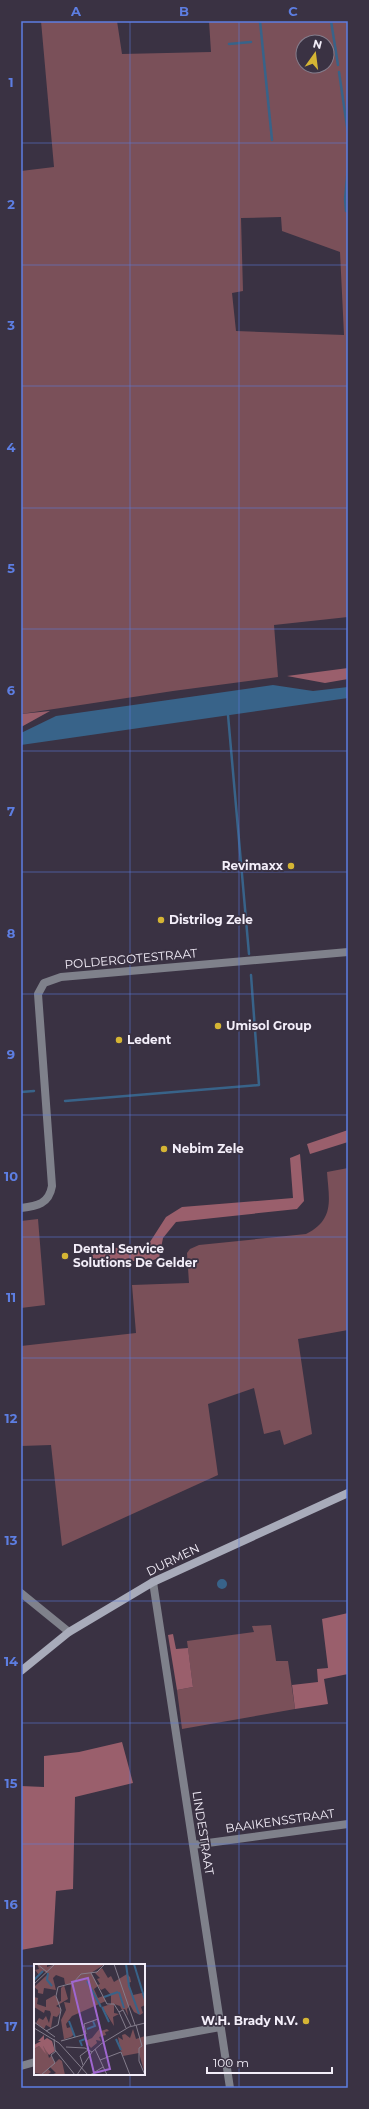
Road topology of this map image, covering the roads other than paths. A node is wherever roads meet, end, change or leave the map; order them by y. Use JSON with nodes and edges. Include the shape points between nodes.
{"nodes":[{"id":1,"x":348,"y":952,"type":"edge"},
{"id":2,"x":21,"y":1208,"type":"edge"},
{"id":3,"x":348,"y":1493,"type":"edge"},
{"id":4,"x":153,"y":1582,"type":"junction"},
{"id":5,"x":21,"y":1593,"type":"edge"},
{"id":6,"x":69,"y":1632,"type":"junction"},
{"id":7,"x":21,"y":1671,"type":"edge"},
{"id":8,"x":348,"y":1824,"type":"edge"},
{"id":9,"x":192,"y":1845,"type":"junction"},
{"id":10,"x":220,"y":2027,"type":"junction"},
{"id":11,"x":145,"y":2041,"type":"edge"},
{"id":12,"x":34,"y":2062,"type":"edge"},
{"id":13,"x":21,"y":2066,"type":"edge"},
{"id":14,"x":230,"y":2088,"type":"edge"}],
"edges":[{"from":1,"to":2,"type":"street","name":"POLDERGOTESTRAAT","via":[[61,977],[44,983],[38,994],[52,1186],[51,1193],[44,1202],[33,1207]]},
{"from":3,"to":4,"type":"street","name":"DURMEN"},
{"from":4,"to":6,"type":"street","name":"DURMEN"},
{"from":4,"to":9,"type":"street","name":"LINDESTRAAT"},
{"from":5,"to":6,"type":"street"},
{"from":6,"to":7,"type":"street","name":"DURMEN"},
{"from":8,"to":9,"type":"street","name":"BAAIKENSSTRAAT"},
{"from":9,"to":10,"type":"street","name":"LINDESTRAAT"},
{"from":10,"to":11,"type":"street"},
{"from":10,"to":14,"type":"street","name":"LINDESTRAAT"},
{"from":12,"to":13,"type":"street"}]}
